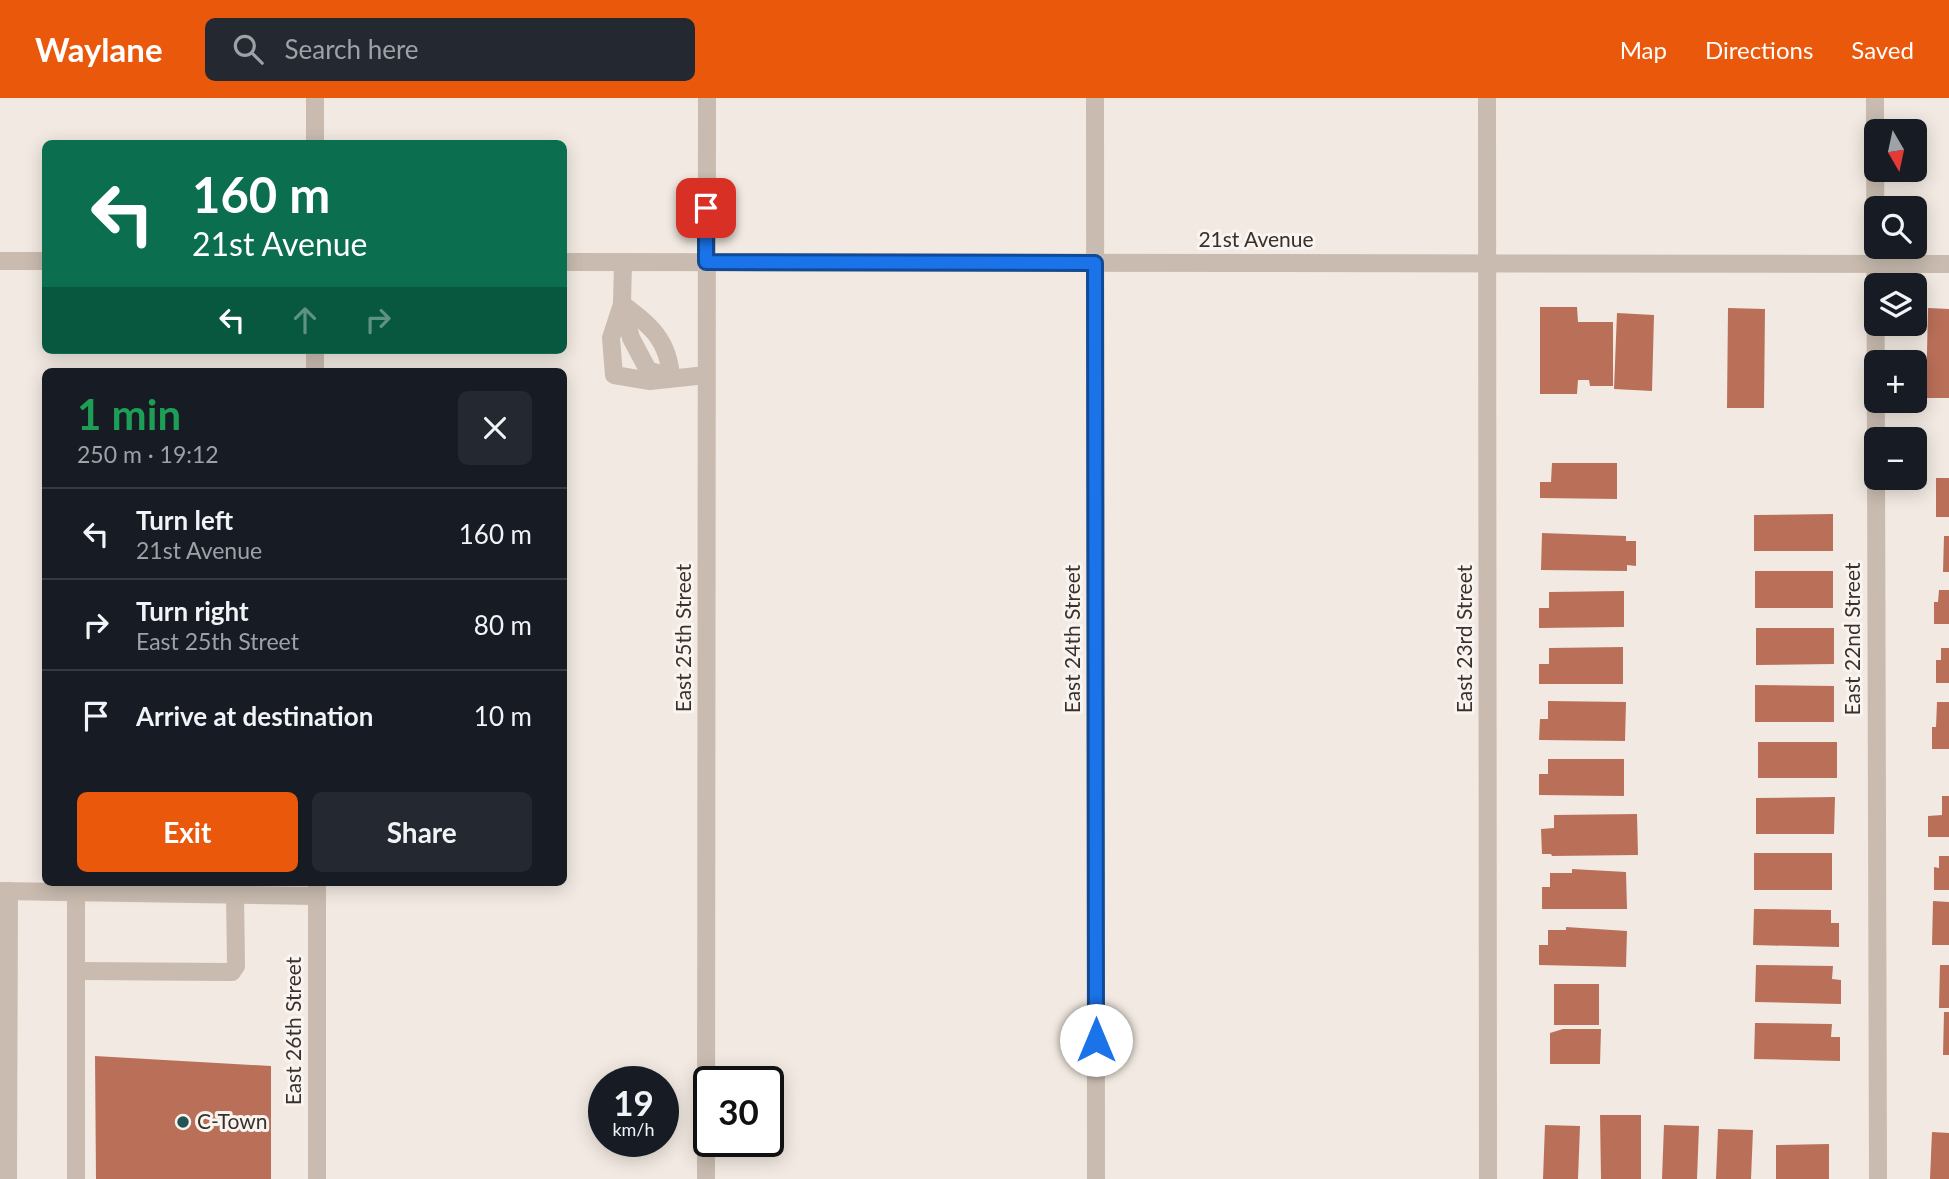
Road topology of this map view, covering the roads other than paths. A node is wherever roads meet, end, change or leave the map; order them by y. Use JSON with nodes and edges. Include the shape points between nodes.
{"nodes":[{"id":1,"x":315,"y":98,"type":"edge"},
{"id":2,"x":707,"y":98,"type":"edge"},
{"id":3,"x":1095,"y":98,"type":"edge"},
{"id":4,"x":1488,"y":98,"type":"edge"},
{"id":5,"x":1875,"y":98,"type":"edge"},
{"id":6,"x":315,"y":140,"type":"edge"},
{"id":7,"x":0,"y":261,"type":"edge"},
{"id":8,"x":42,"y":261,"type":"edge"},
{"id":9,"x":567,"y":262,"type":"edge"},
{"id":10,"x":623,"y":262,"type":"junction"},
{"id":11,"x":706,"y":262,"type":"junction"},
{"id":12,"x":1095,"y":263,"type":"junction"},
{"id":13,"x":1488,"y":263,"type":"junction"},
{"id":14,"x":1875,"y":264,"type":"junction"},
{"id":15,"x":1949,"y":264,"type":"edge"},
{"id":16,"x":622,"y":304,"type":"junction"},
{"id":17,"x":706,"y":375,"type":"junction"},
{"id":18,"x":671,"y":378,"type":"junction"},
{"id":19,"x":317,"y":889,"type":"edge"},
{"id":20,"x":5,"y":891,"type":"edge"},
{"id":21,"x":76,"y":892,"type":"junction"},
{"id":22,"x":235,"y":894,"type":"junction"},
{"id":23,"x":76,"y":971,"type":"junction"},
{"id":24,"x":8,"y":1179,"type":"edge"},
{"id":25,"x":76,"y":1179,"type":"edge"},
{"id":26,"x":317,"y":1179,"type":"edge"},
{"id":27,"x":706,"y":1179,"type":"edge"},
{"id":28,"x":1096,"y":1179,"type":"edge"},
{"id":29,"x":1488,"y":1179,"type":"edge"},
{"id":30,"x":1878,"y":1179,"type":"edge"}],
"edges":[{"from":1,"to":6,"type":"street"},
{"from":2,"to":11,"type":"street","name":"East 25th Street"},
{"from":3,"to":12,"type":"street","name":"East 24th Street"},
{"from":4,"to":13,"type":"street","name":"East 23rd Street"},
{"from":5,"to":14,"type":"street","name":"East 22nd Street"},
{"from":7,"to":8,"type":"street"},
{"from":9,"to":10,"type":"street","name":"21st Avenue"},
{"from":10,"to":11,"type":"street","name":"21st Avenue"},
{"from":10,"to":16,"type":"street"},
{"from":11,"to":12,"type":"street","name":"21st Avenue"},
{"from":11,"to":17,"type":"street","name":"East 25th Street"},
{"from":12,"to":13,"type":"street","name":"21st Avenue"},
{"from":12,"to":28,"type":"street","name":"East 24th Street"},
{"from":13,"to":14,"type":"street","name":"21st Avenue"},
{"from":13,"to":29,"type":"street","name":"East 23rd Street"},
{"from":14,"to":15,"type":"street","name":"21st Avenue"},
{"from":14,"to":30,"type":"street","name":"East 22nd Street"},
{"from":16,"to":18,"type":"street","via":[[652,327],[670,357]]},
{"from":16,"to":18,"type":"street","via":[[631,338],[648,370]]},
{"from":16,"to":18,"type":"street","via":[[611,338],[614,374]]},
{"from":17,"to":18,"type":"street"},
{"from":17,"to":27,"type":"street","name":"East 25th Street"},
{"from":19,"to":22,"type":"street"},
{"from":19,"to":26,"type":"street","name":"East 26th Street"},
{"from":20,"to":21,"type":"street"},
{"from":20,"to":24,"type":"street"},
{"from":21,"to":22,"type":"street"},
{"from":21,"to":23,"type":"street"},
{"from":22,"to":23,"type":"street","via":[[236,966],[232,972]]},
{"from":23,"to":25,"type":"street"}]}
